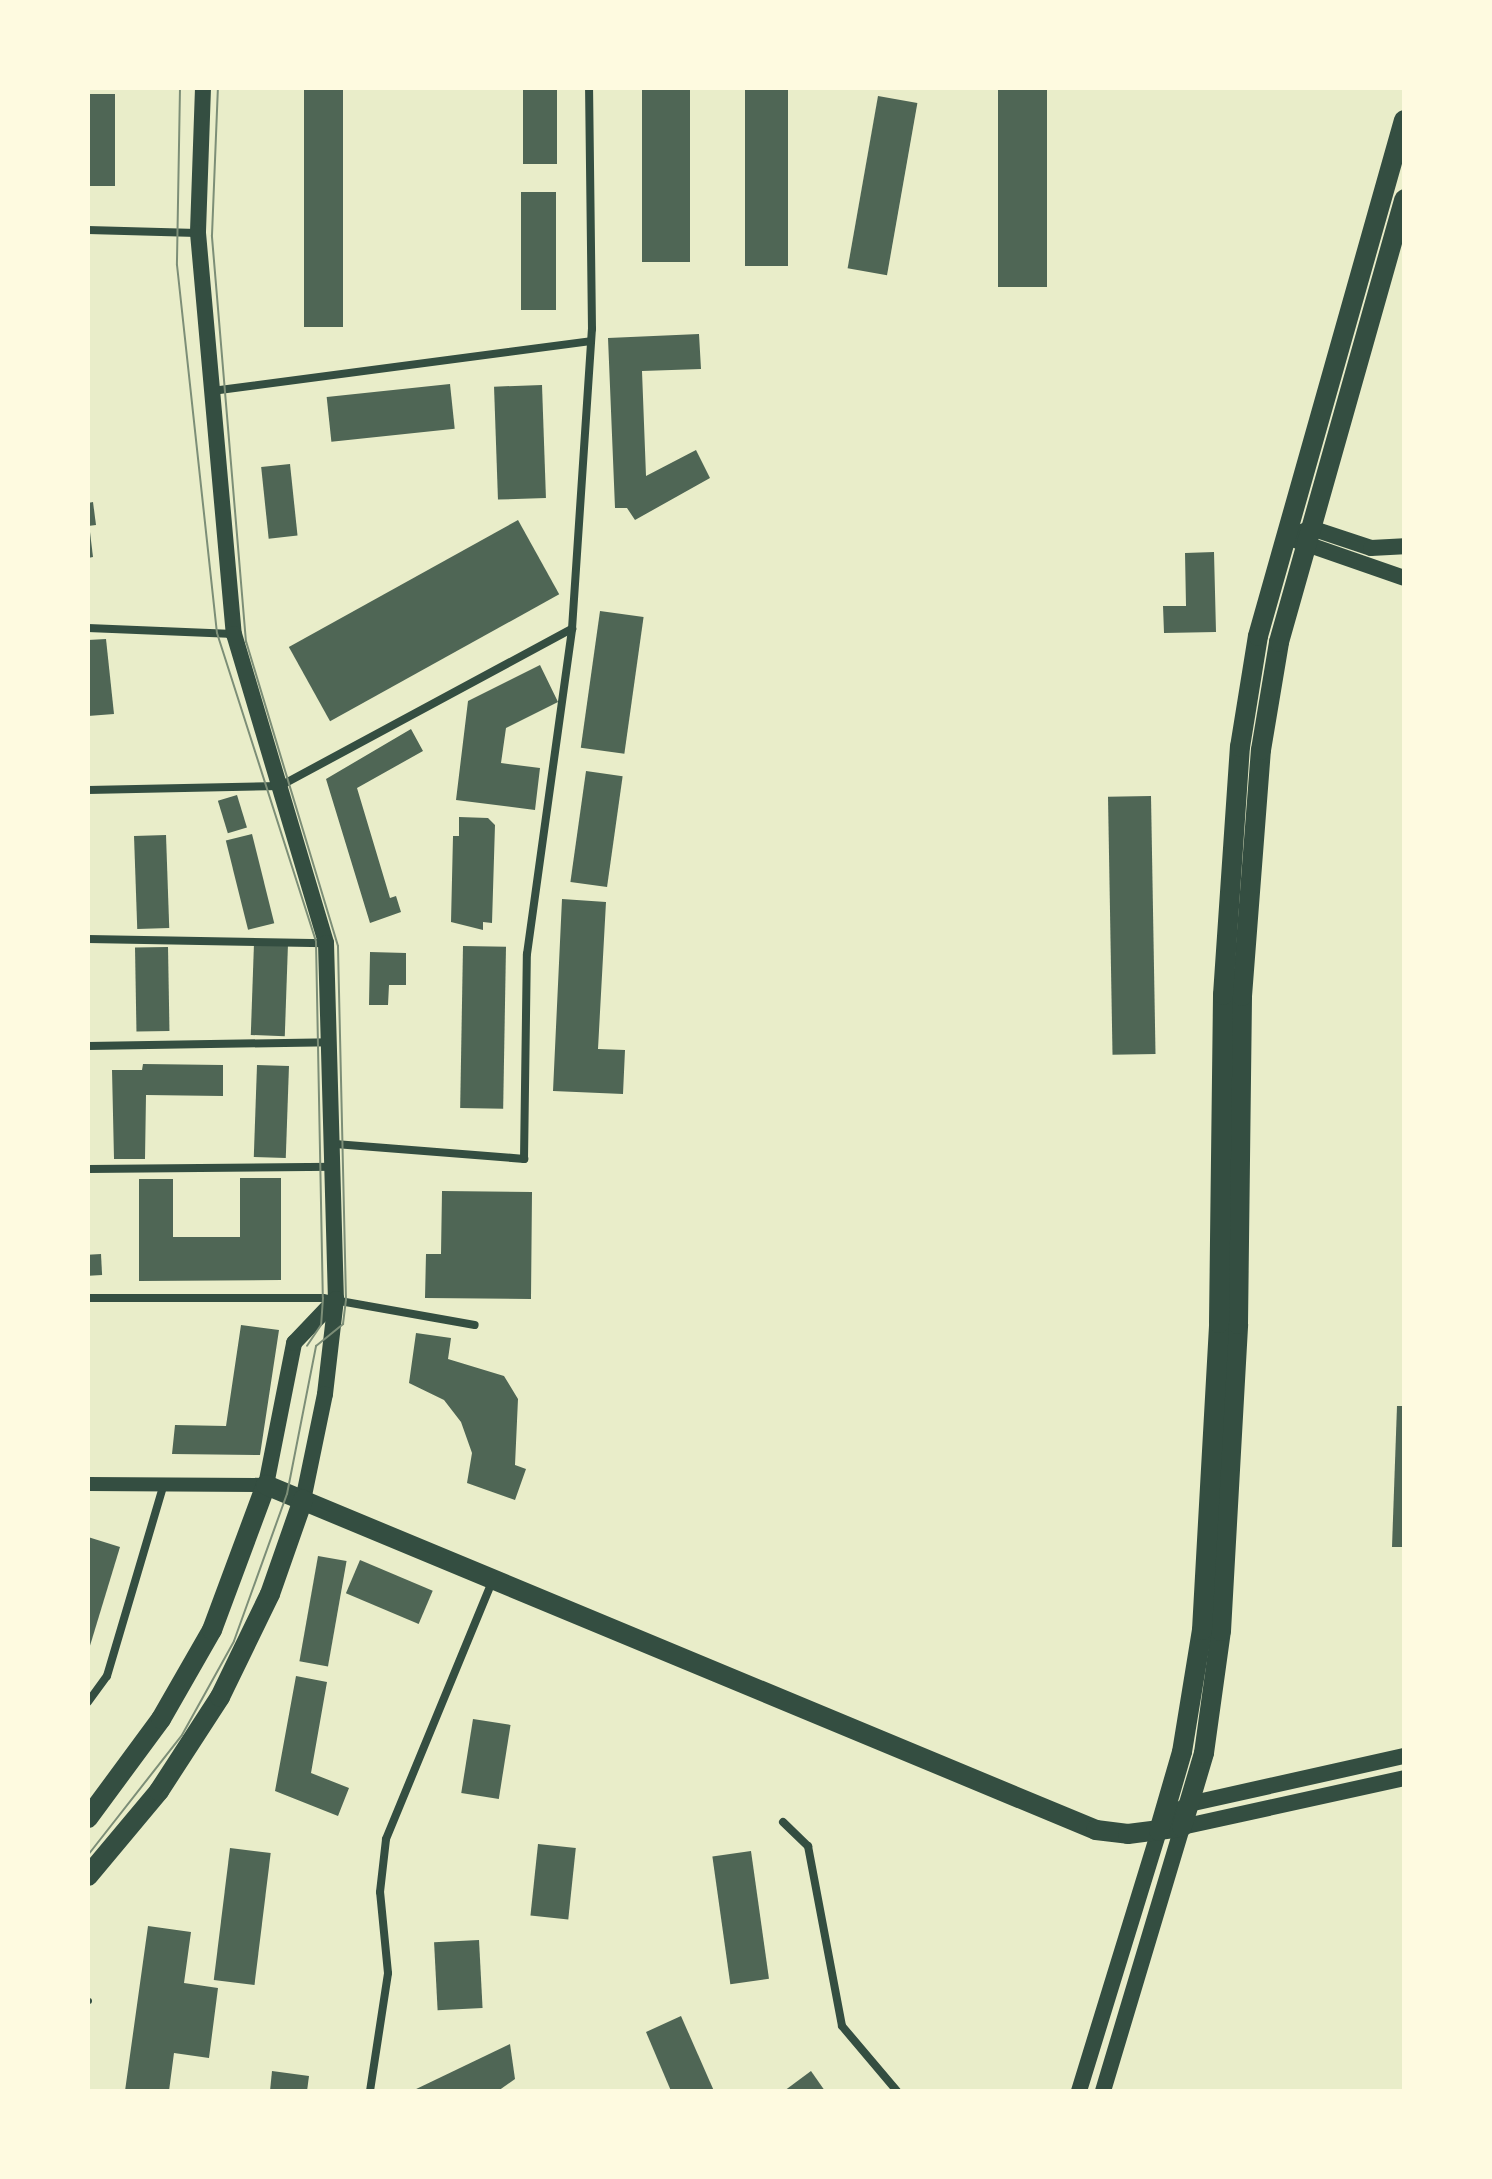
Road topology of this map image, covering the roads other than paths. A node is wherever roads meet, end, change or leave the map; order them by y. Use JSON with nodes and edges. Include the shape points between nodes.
{"nodes":[{"id":1,"x":203,"y":88,"type":"edge"},
{"id":2,"x":589,"y":88,"type":"edge"},
{"id":3,"x":1404,"y":120,"type":"edge"},
{"id":4,"x":1404,"y":199,"type":"edge"},
{"id":5,"x":88,"y":230,"type":"edge"},
{"id":6,"x":198,"y":233,"type":"junction"},
{"id":7,"x":591,"y":341,"type":"junction"},
{"id":8,"x":212,"y":391,"type":"junction"},
{"id":9,"x":1301,"y":537,"type":"junction"},
{"id":10,"x":1404,"y":546,"type":"edge"},
{"id":11,"x":1404,"y":578,"type":"edge"},
{"id":12,"x":88,"y":628,"type":"edge"},
{"id":13,"x":572,"y":629,"type":"junction"},
{"id":14,"x":234,"y":634,"type":"junction"},
{"id":15,"x":280,"y":786,"type":"junction"},
{"id":16,"x":88,"y":790,"type":"edge"},
{"id":17,"x":88,"y":939,"type":"edge"},
{"id":18,"x":326,"y":943,"type":"junction"},
{"id":19,"x":331,"y":1042,"type":"junction"},
{"id":20,"x":88,"y":1046,"type":"edge"},
{"id":21,"x":335,"y":1144,"type":"junction"},
{"id":22,"x":335,"y":1167,"type":"junction"},
{"id":23,"x":88,"y":1169,"type":"edge"},
{"id":24,"x":88,"y":1298,"type":"edge"},
{"id":25,"x":336,"y":1299,"type":"junction"},
{"id":26,"x":475,"y":1325,"type":"dead end"},
{"id":27,"x":88,"y":1484,"type":"edge"},
{"id":28,"x":164,"y":1484,"type":"junction"},
{"id":29,"x":266,"y":1485,"type":"junction"},
{"id":30,"x":303,"y":1500,"type":"junction"},
{"id":31,"x":493,"y":1579,"type":"junction"},
{"id":32,"x":88,"y":1702,"type":"edge"},
{"id":33,"x":1404,"y":1756,"type":"edge"},
{"id":34,"x":1404,"y":1778,"type":"edge"},
{"id":35,"x":1189,"y":1804,"type":"junction"},
{"id":36,"x":88,"y":1818,"type":"edge"},
{"id":37,"x":783,"y":1822,"type":"dead end"},
{"id":38,"x":1182,"y":1827,"type":"junction"},
{"id":39,"x":1159,"y":1831,"type":"junction"},
{"id":40,"x":88,"y":1876,"type":"edge"},
{"id":41,"x":370,"y":2091,"type":"edge"},
{"id":42,"x":897,"y":2091,"type":"edge"},
{"id":43,"x":1079,"y":2091,"type":"edge"},
{"id":44,"x":1103,"y":2091,"type":"edge"}],
"edges":[{"from":1,"to":6,"type":"main road"},
{"from":2,"to":7,"type":"street"},
{"from":3,"to":9,"type":"highway","via":[[1333,387]]},
{"from":4,"to":9,"type":"highway"},
{"from":5,"to":6,"type":"street"},
{"from":6,"to":8,"type":"main road"},
{"from":7,"to":8,"type":"street"},
{"from":7,"to":13,"type":"street"},
{"from":8,"to":14,"type":"main road"},
{"from":9,"to":10,"type":"main road","via":[[1371,548]]},
{"from":9,"to":11,"type":"main road"},
{"from":9,"to":35,"type":"highway","via":[[1279,642],[1257,795],[1242,996],[1238,1324],[1224,1592],[1211,1707]]},
{"from":9,"to":39,"type":"highway","via":[[1258,636],[1240,747],[1223,995],[1219,1323],[1204,1604],[1182,1752]]},
{"from":12,"to":14,"type":"street"},
{"from":13,"to":15,"type":"street"},
{"from":13,"to":21,"type":"street","via":[[527,954],[524,1159]]},
{"from":14,"to":15,"type":"main road"},
{"from":15,"to":16,"type":"street"},
{"from":15,"to":18,"type":"main road"},
{"from":17,"to":18,"type":"street"},
{"from":18,"to":19,"type":"main road"},
{"from":19,"to":20,"type":"street"},
{"from":19,"to":21,"type":"main road"},
{"from":21,"to":22,"type":"main road"},
{"from":22,"to":23,"type":"street"},
{"from":22,"to":25,"type":"main road"},
{"from":24,"to":25,"type":"street"},
{"from":25,"to":26,"type":"street"},
{"from":25,"to":29,"type":"main road","via":[[294,1343]]},
{"from":25,"to":30,"type":"main road","via":[[325,1394]]},
{"from":27,"to":28,"type":"street"},
{"from":28,"to":29,"type":"street"},
{"from":28,"to":32,"type":"street","via":[[107,1676]]},
{"from":29,"to":30,"type":"highway"},
{"from":29,"to":36,"type":"highway","via":[[234,1579],[200,1653],[153,1731]]},
{"from":30,"to":31,"type":"highway"},
{"from":30,"to":40,"type":"highway","via":[[259,1621],[220,1697],[159,1791]]},
{"from":31,"to":39,"type":"highway","via":[[1096,1830]]},
{"from":31,"to":41,"type":"street","via":[[386,1839],[380,1892],[388,1973]]},
{"from":33,"to":35,"type":"main road"},
{"from":34,"to":38,"type":"main road"},
{"from":35,"to":38,"type":"highway"},
{"from":35,"to":39,"type":"main road"},
{"from":37,"to":42,"type":"street","via":[[808,1846],[842,2026]]},
{"from":38,"to":39,"type":"highway"},
{"from":38,"to":44,"type":"main road"},
{"from":39,"to":43,"type":"main road"}]}
